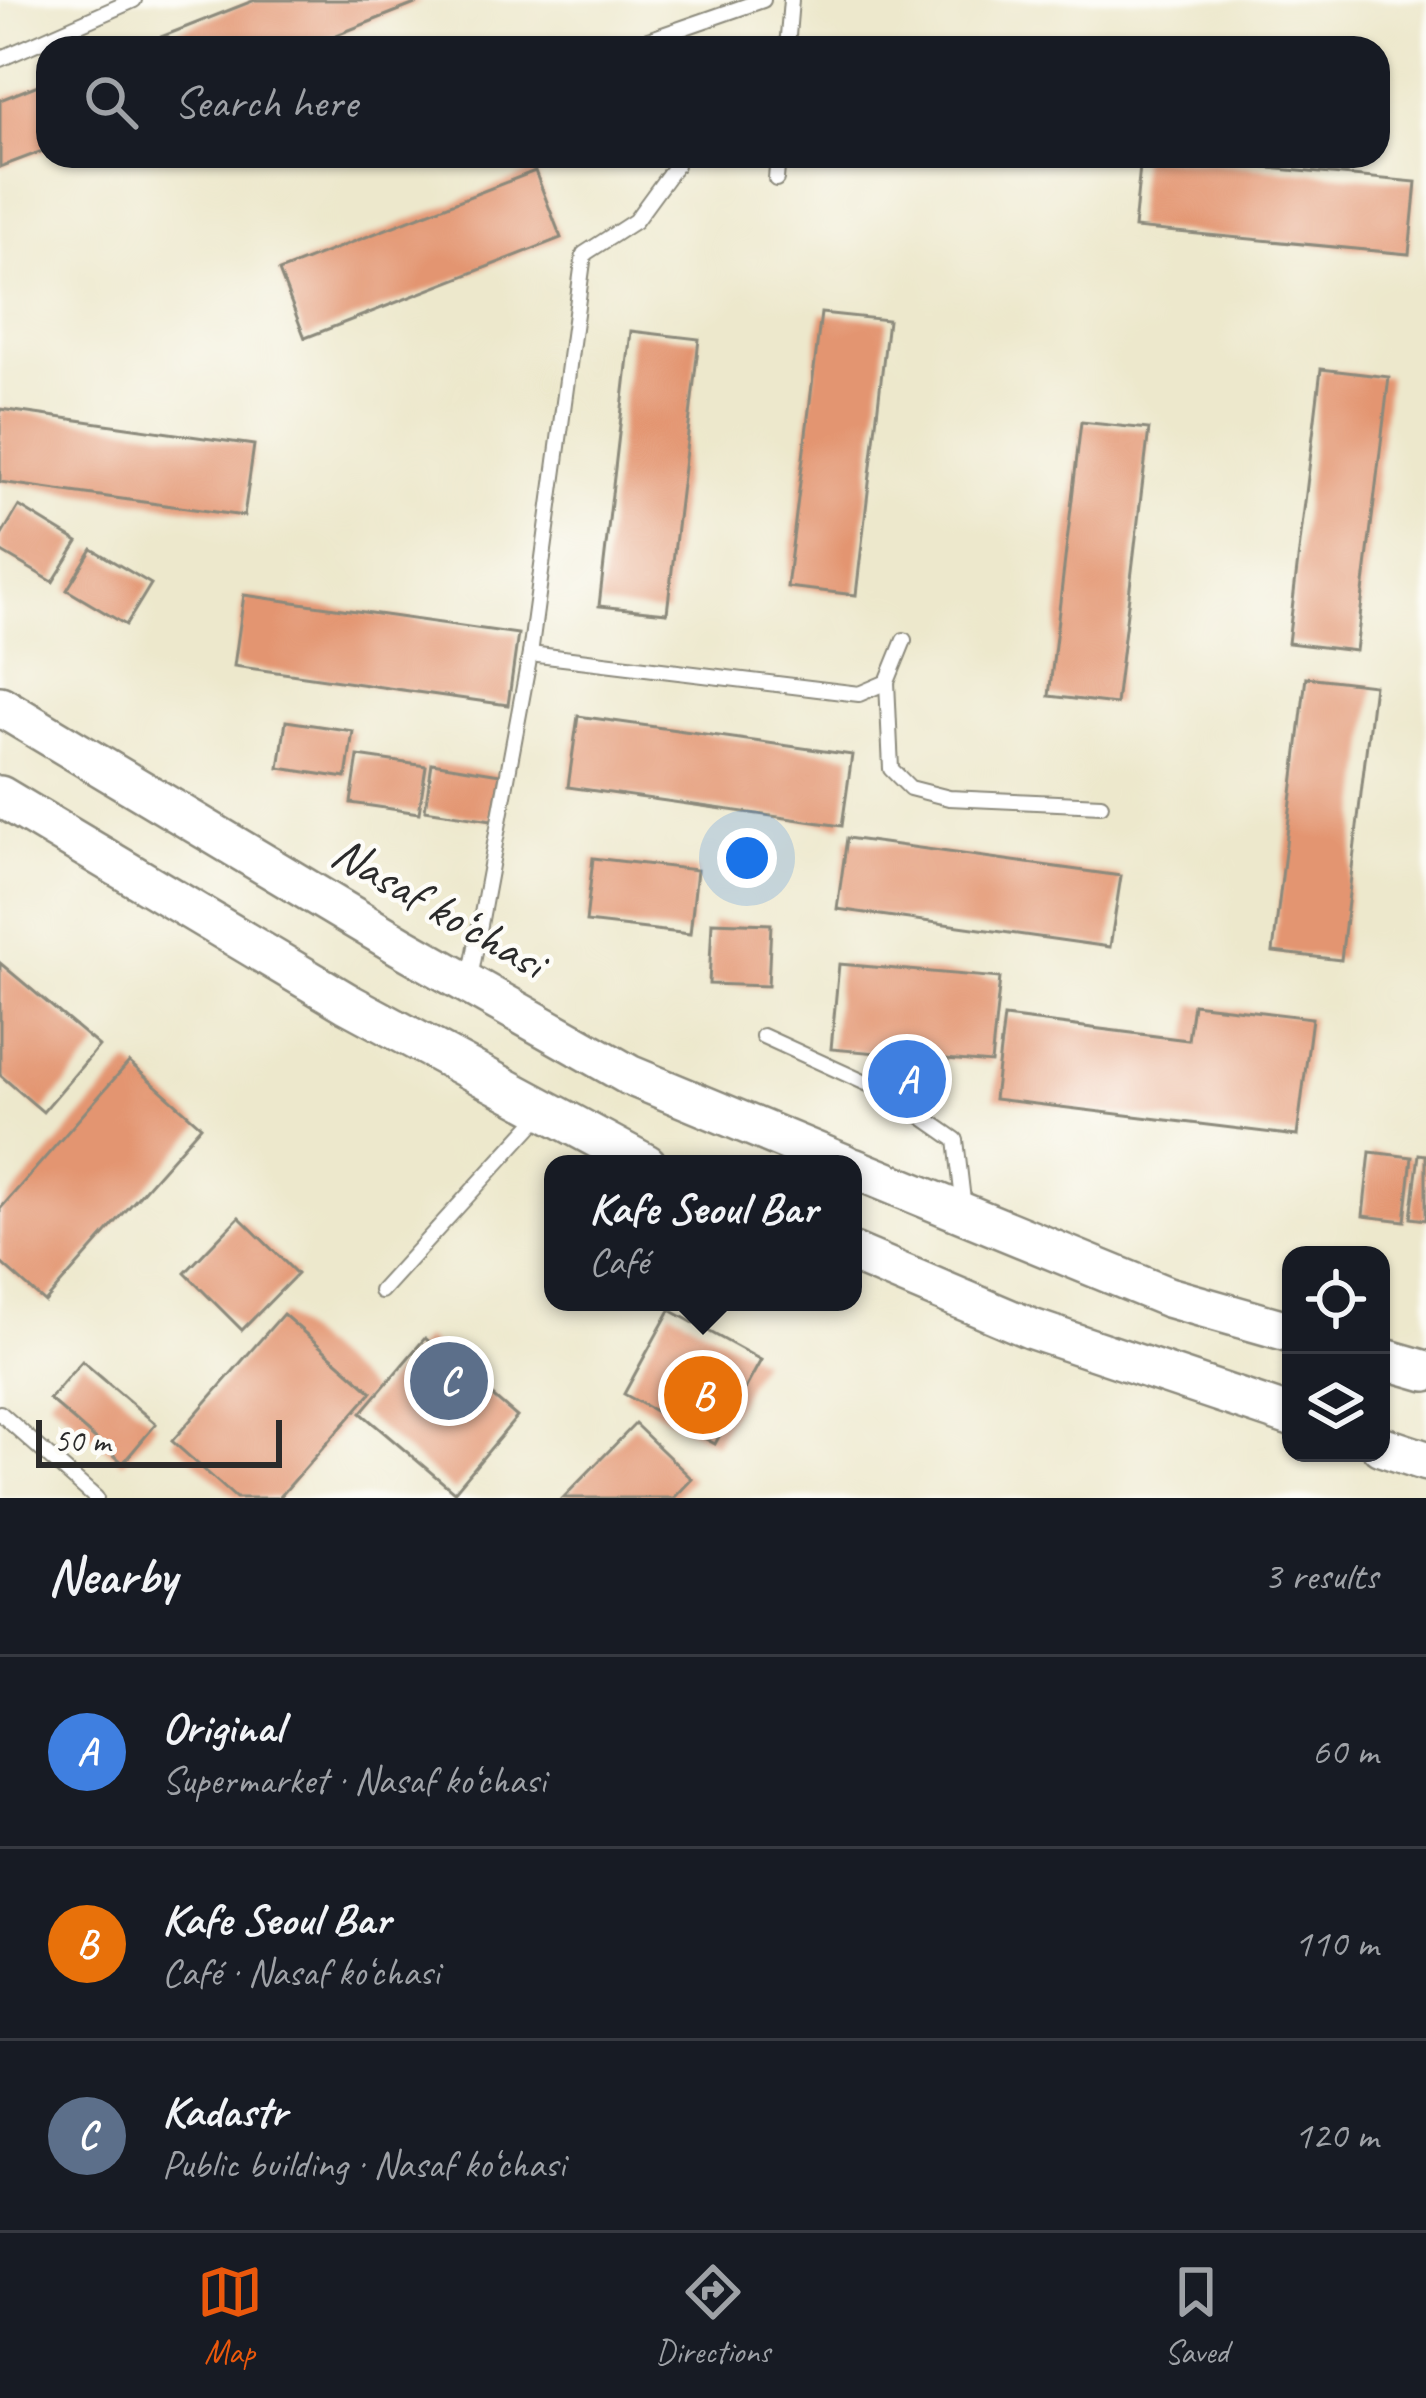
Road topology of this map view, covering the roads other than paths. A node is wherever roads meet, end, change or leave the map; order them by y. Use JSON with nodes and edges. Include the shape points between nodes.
{"nodes":[{"id":1,"x":134,"y":0,"type":"edge"},
{"id":2,"x":763,"y":0,"type":"edge"},
{"id":3,"x":791,"y":0,"type":"edge"},
{"id":4,"x":52,"y":36,"type":"edge"},
{"id":5,"x":660,"y":36,"type":"edge"},
{"id":6,"x":788,"y":36,"type":"edge"},
{"id":7,"x":36,"y":43,"type":"edge"},
{"id":8,"x":0,"y":59,"type":"edge"},
{"id":9,"x":674,"y":168,"type":"edge"},
{"id":10,"x":777,"y":168,"type":"edge"},
{"id":11,"x":776,"y":179,"type":"dead end"},
{"id":12,"x":904,"y":640,"type":"dead end"},
{"id":13,"x":530,"y":654,"type":"junction"},
{"id":14,"x":887,"y":682,"type":"junction"},
{"id":15,"x":0,"y":706,"type":"edge"},
{"id":16,"x":0,"y":796,"type":"edge"},
{"id":17,"x":1101,"y":805,"type":"dead end"},
{"id":18,"x":469,"y":984,"type":"junction"},
{"id":19,"x":763,"y":1036,"type":"dead end"},
{"id":20,"x":544,"y":1112,"type":"junction"},
{"id":21,"x":628,"y":1155,"type":"edge"},
{"id":22,"x":822,"y":1155,"type":"edge"},
{"id":23,"x":862,"y":1172,"type":"edge"},
{"id":24,"x":965,"y":1214,"type":"junction"},
{"id":25,"x":862,"y":1257,"type":"edge"},
{"id":26,"x":381,"y":1292,"type":"dead end"},
{"id":27,"x":1282,"y":1329,"type":"edge"},
{"id":28,"x":1390,"y":1361,"type":"edge"},
{"id":29,"x":1426,"y":1371,"type":"edge"},
{"id":30,"x":0,"y":1412,"type":"edge"},
{"id":31,"x":1282,"y":1413,"type":"edge"},
{"id":32,"x":1390,"y":1449,"type":"edge"},
{"id":33,"x":1426,"y":1461,"type":"edge"},
{"id":34,"x":96,"y":1498,"type":"edge"}],
"edges":[{"from":1,"to":4,"type":"lane"},
{"from":2,"to":5,"type":"lane"},
{"from":3,"to":6,"type":"lane"},
{"from":7,"to":8,"type":"lane"},
{"from":9,"to":13,"type":"lane","via":[[635,220],[584,254]]},
{"from":10,"to":11,"type":"lane"},
{"from":12,"to":14,"type":"lane"},
{"from":13,"to":14,"type":"lane","via":[[859,694]]},
{"from":13,"to":18,"type":"lane"},
{"from":14,"to":17,"type":"lane","via":[[891,769],[910,788],[949,798]]},
{"from":15,"to":18,"type":"main road","name":"Nasaf ko‘chasi"},
{"from":16,"to":20,"type":"main road"},
{"from":18,"to":22,"type":"main road","name":"Nasaf ko‘chasi","via":[[629,1075]]},
{"from":19,"to":24,"type":"lane","via":[[890,1094],[956,1140]]},
{"from":20,"to":21,"type":"main road"},
{"from":20,"to":26,"type":"lane"},
{"from":23,"to":24,"type":"main road"},
{"from":24,"to":27,"type":"main road","via":[[1168,1297]]},
{"from":25,"to":31,"type":"main road","via":[[1031,1330]]},
{"from":28,"to":29,"type":"main road"},
{"from":30,"to":34,"type":"lane"},
{"from":32,"to":33,"type":"main road"}]}
